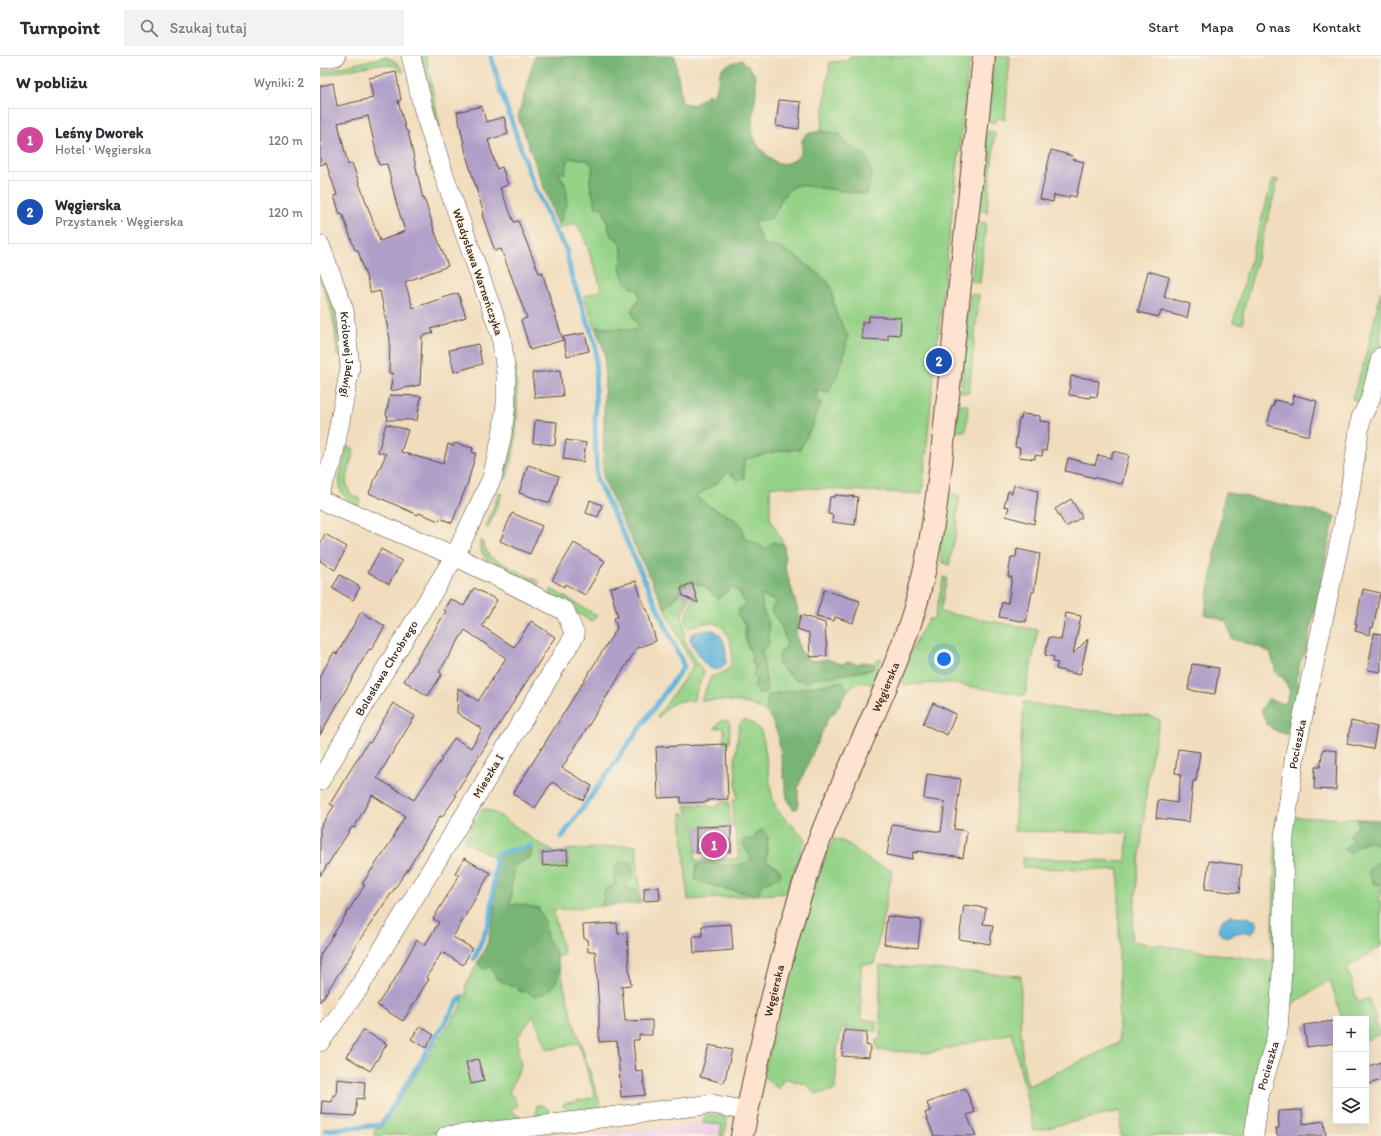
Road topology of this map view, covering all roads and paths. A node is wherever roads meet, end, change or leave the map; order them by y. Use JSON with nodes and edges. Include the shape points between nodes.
{"nodes":[{"id":1,"x":336,"y":56,"type":"edge"},
{"id":2,"x":411,"y":56,"type":"edge"},
{"id":3,"x":984,"y":56,"type":"edge"},
{"id":4,"x":320,"y":59,"type":"edge"},
{"id":5,"x":320,"y":245,"type":"edge"},
{"id":6,"x":1381,"y":357,"type":"edge"},
{"id":7,"x":320,"y":489,"type":"edge"},
{"id":8,"x":320,"y":500,"type":"edge"},
{"id":9,"x":455,"y":556,"type":"junction"},
{"id":10,"x":320,"y":782,"type":"edge"},
{"id":11,"x":320,"y":1042,"type":"edge"},
{"id":12,"x":748,"y":1111,"type":"junction"},
{"id":13,"x":446,"y":1136,"type":"edge"},
{"id":14,"x":742,"y":1136,"type":"edge"},
{"id":15,"x":1254,"y":1136,"type":"edge"}],
"edges":[{"from":1,"to":4,"type":"street"},
{"from":2,"to":9,"type":"street","name":"Władysława Warneńczyka","via":[[424,111],[445,178],[501,335],[506,372],[506,404],[502,435],[492,478]]},
{"from":3,"to":12,"type":"main road","name":"Węgierska","via":[[936,506],[921,583],[896,661],[825,827],[801,895],[782,957]]},
{"from":5,"to":7,"type":"street","name":"Królowej Jadwigi","via":[[344,310],[350,368],[332,464]]},
{"from":6,"to":15,"type":"street","name":"Pocieszka","via":[[1370,400],[1361,418],[1349,498],[1295,754],[1284,837],[1282,971],[1278,1031],[1259,1097]]},
{"from":8,"to":9,"type":"street"},
{"from":9,"to":10,"type":"street","name":"Bolesława Chrobrego","via":[[376,683]]},
{"from":9,"to":11,"type":"street","name":"Mieszka I","via":[[565,611],[575,635],[358,989]]},
{"from":12,"to":13,"type":"street","via":[[712,1104]]},
{"from":12,"to":14,"type":"main road","name":"Węgierska"}]}
